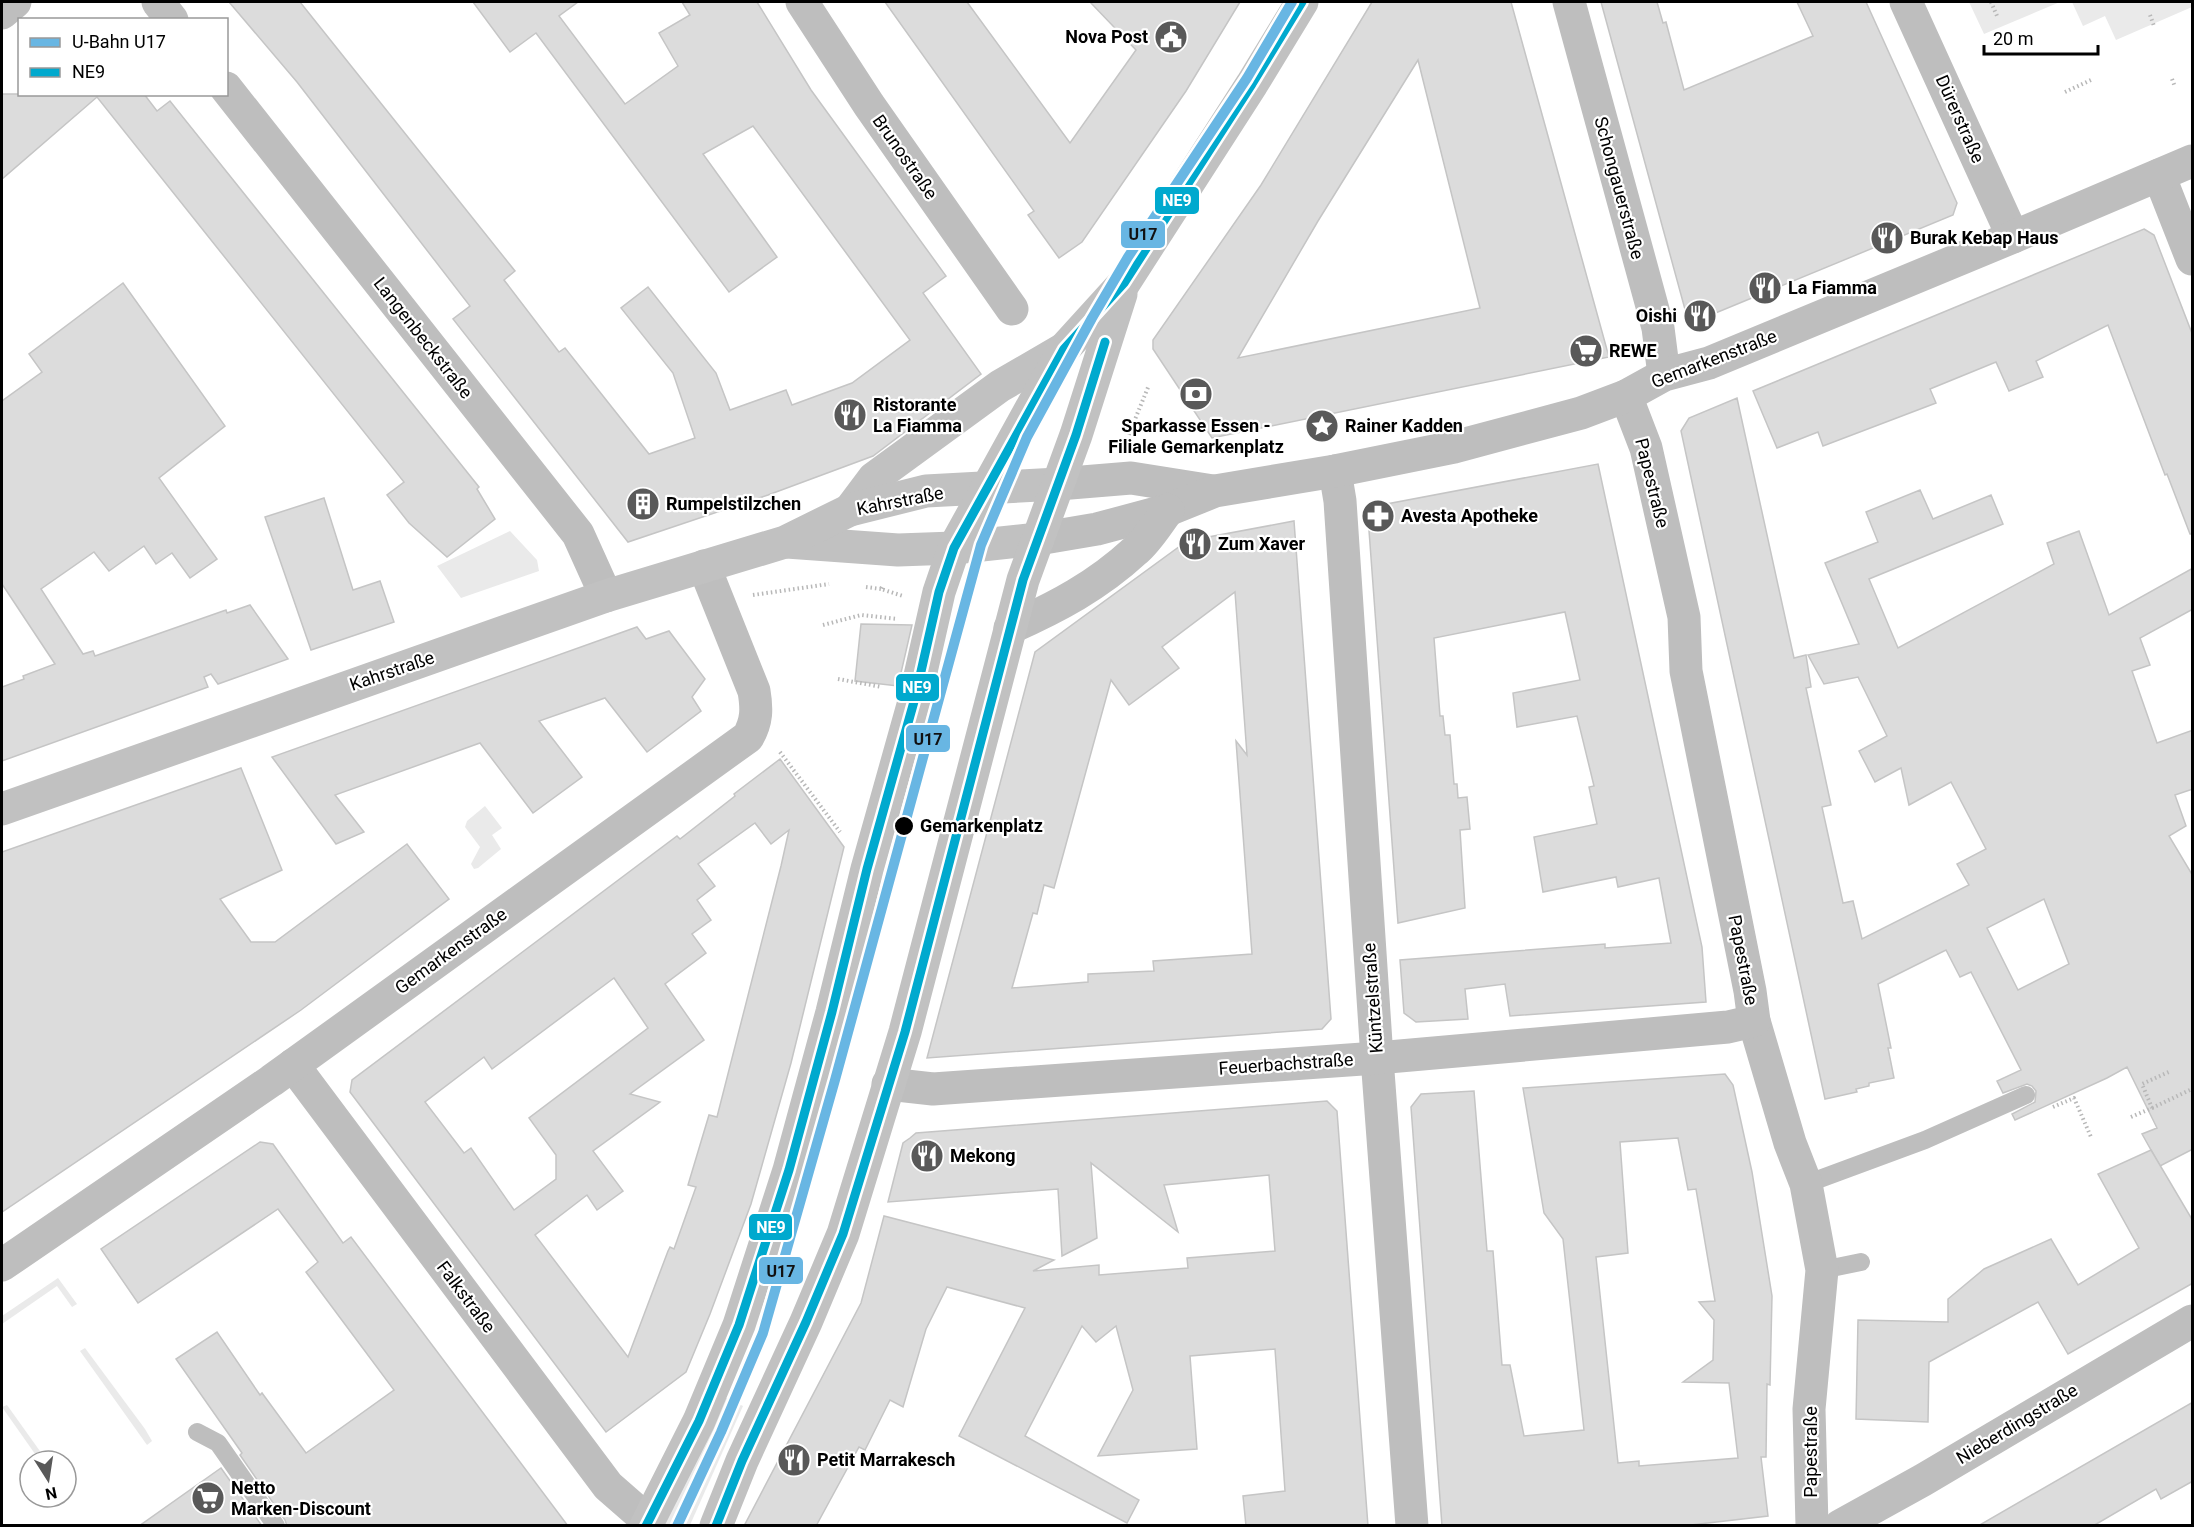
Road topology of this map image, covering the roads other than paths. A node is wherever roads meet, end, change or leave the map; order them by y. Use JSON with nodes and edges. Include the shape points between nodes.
{"nodes":[{"id":1,"x":15,"y":2,"type":"edge"},
{"id":2,"x":158,"y":2,"type":"edge"},
{"id":3,"x":802,"y":2,"type":"edge"},
{"id":4,"x":1302,"y":2,"type":"edge"},
{"id":5,"x":1569,"y":2,"type":"edge"},
{"id":6,"x":1906,"y":2,"type":"edge"},
{"id":7,"x":2,"y":13,"type":"edge"},
{"id":8,"x":170,"y":18,"type":"edge"},
{"id":9,"x":228,"y":91,"type":"edge"},
{"id":10,"x":2193,"y":161,"type":"edge"},
{"id":11,"x":2159,"y":175,"type":"junction"},
{"id":12,"x":2013,"y":237,"type":"junction"},
{"id":13,"x":2193,"y":259,"type":"edge"},
{"id":14,"x":1124,"y":283,"type":"junction"},
{"id":15,"x":1012,"y":309,"type":"dead end"},
{"id":16,"x":1064,"y":349,"type":"junction"},
{"id":17,"x":1664,"y":375,"type":"junction"},
{"id":18,"x":1626,"y":396,"type":"junction"},
{"id":19,"x":1335,"y":471,"type":"junction"},
{"id":20,"x":1058,"y":484,"type":"junction"},
{"id":21,"x":986,"y":488,"type":"junction"},
{"id":22,"x":1215,"y":491,"type":"junction"},
{"id":23,"x":850,"y":510,"type":"junction"},
{"id":24,"x":1167,"y":510,"type":"junction"},
{"id":25,"x":1038,"y":538,"type":"junction"},
{"id":26,"x":785,"y":542,"type":"junction"},
{"id":27,"x":954,"y":548,"type":"junction"},
{"id":28,"x":704,"y":566,"type":"junction"},
{"id":29,"x":606,"y":596,"type":"junction"},
{"id":30,"x":1010,"y":628,"type":"junction"},
{"id":31,"x":2,"y":809,"type":"edge"},
{"id":32,"x":1755,"y":1022,"type":"junction"},
{"id":33,"x":1377,"y":1058,"type":"junction"},
{"id":34,"x":293,"y":1065,"type":"junction"},
{"id":35,"x":888,"y":1084,"type":"junction"},
{"id":36,"x":2026,"y":1095,"type":"dead end"},
{"id":37,"x":1806,"y":1184,"type":"junction"},
{"id":38,"x":1861,"y":1262,"type":"dead end"},
{"id":39,"x":2,"y":1265,"type":"edge"},
{"id":40,"x":1822,"y":1270,"type":"junction"},
{"id":41,"x":2193,"y":1321,"type":"edge"},
{"id":42,"x":197,"y":1432,"type":"dead end"},
{"id":43,"x":647,"y":1523,"type":"edge"},
{"id":44,"x":276,"y":1526,"type":"edge"},
{"id":45,"x":716,"y":1526,"type":"edge"},
{"id":46,"x":1412,"y":1526,"type":"edge"},
{"id":47,"x":1812,"y":1526,"type":"edge"},
{"id":48,"x":1840,"y":1526,"type":"edge"}],
"edges":[{"from":1,"to":7,"type":"street"},
{"from":2,"to":8,"type":"street"},
{"from":3,"to":15,"type":"street","name":"Brunostraße"},
{"from":4,"to":14,"type":"main road"},
{"from":5,"to":17,"type":"street","name":"Schongauerstraße","via":[[1658,328]]},
{"from":6,"to":12,"type":"street","name":"Dürerstraße"},
{"from":9,"to":29,"type":"street","name":"Langenbeckstraße","via":[[578,534]]},
{"from":10,"to":11,"type":"street","name":"Gemarkenstraße"},
{"from":11,"to":12,"type":"street","name":"Gemarkenstraße"},
{"from":11,"to":13,"type":"street"},
{"from":12,"to":17,"type":"street","name":"Gemarkenstraße","via":[[1709,363]]},
{"from":14,"to":16,"type":"main road"},
{"from":14,"to":20,"type":"main road"},
{"from":16,"to":21,"type":"main road"},
{"from":16,"to":23,"type":"main road","via":[[1000,386],[874,478]]},
{"from":17,"to":18,"type":"street","name":"Gemarkenstraße"},
{"from":18,"to":19,"type":"street","name":"Gemarkenstraße","via":[[1581,413],[1454,447]]},
{"from":18,"to":32,"type":"street","name":"Papestraße","via":[[1646,448],[1683,617],[1686,671]]},
{"from":19,"to":22,"type":"street","name":"Gemarkenstraße"},
{"from":19,"to":33,"type":"street","name":"Küntzelstraße"},
{"from":20,"to":21,"type":"main road","name":"Kahrstraße"},
{"from":20,"to":22,"type":"street","name":"Gemarkenstraße","via":[[1131,478]]},
{"from":20,"to":25,"type":"main road"},
{"from":21,"to":23,"type":"main road","name":"Kahrstraße","via":[[926,491]]},
{"from":21,"to":27,"type":"main road"},
{"from":22,"to":24,"type":"street","name":"Gemarkenstraße"},
{"from":23,"to":26,"type":"main road","name":"Kahrstraße"},
{"from":24,"to":25,"type":"street","name":"Gemarkenstraße","via":[[1097,529]]},
{"from":24,"to":30,"type":"street","via":[[1138,549],[1089,587],[1058,607]]},
{"from":25,"to":27,"type":"main road","name":"Kahrstraße"},
{"from":25,"to":30,"type":"main road"},
{"from":26,"to":27,"type":"main road","name":"Kahrstraße","via":[[898,550]]},
{"from":26,"to":28,"type":"main road","name":"Kahrstraße"},
{"from":27,"to":43,"type":"main road","via":[[939,592],[915,698],[789,1170],[739,1325],[699,1421]]},
{"from":28,"to":29,"type":"main road","name":"Kahrstraße"},
{"from":28,"to":34,"type":"street","name":"Gemarkenstraße","via":[[754,691],[755,725],[747,737]]},
{"from":29,"to":31,"type":"main road","name":"Kahrstraße"},
{"from":30,"to":35,"type":"main road"},
{"from":32,"to":33,"type":"street","name":"Feuerbachstraße"},
{"from":32,"to":37,"type":"street","name":"Papestraße"},
{"from":33,"to":35,"type":"street","name":"Feuerbachstraße","via":[[933,1089]]},
{"from":33,"to":46,"type":"street","name":"Küntzelstraße"},
{"from":34,"to":39,"type":"street","name":"Gemarkenstraße"},
{"from":34,"to":43,"type":"street","name":"Falkstraße","via":[[608,1486]]},
{"from":35,"to":45,"type":"main road","via":[[843,1234]]},
{"from":36,"to":37,"type":"lane","via":[[1924,1140]]},
{"from":37,"to":40,"type":"street","name":"Papestraße"},
{"from":38,"to":40,"type":"lane"},
{"from":40,"to":47,"type":"street","name":"Papestraße","via":[[1809,1409]]},
{"from":41,"to":48,"type":"street","name":"Nieberdingstraße"},
{"from":42,"to":44,"type":"lane","via":[[218,1443]]}]}
